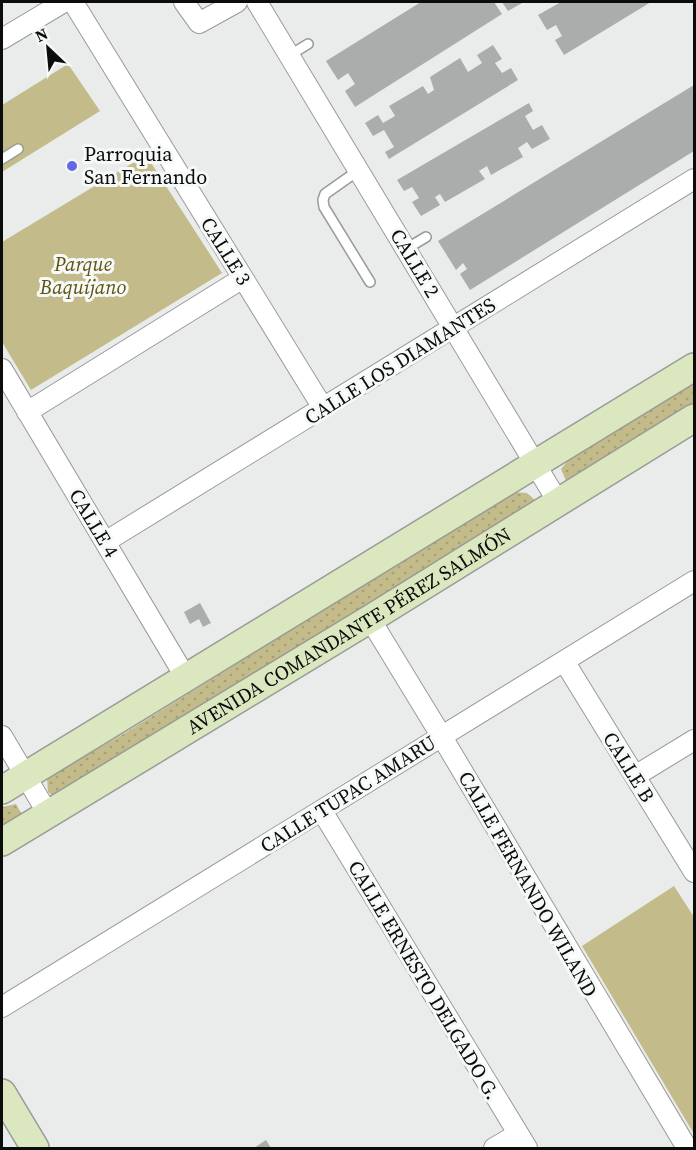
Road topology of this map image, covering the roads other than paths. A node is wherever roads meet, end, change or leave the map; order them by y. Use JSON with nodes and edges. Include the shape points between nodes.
{"nodes":[{"id":1,"x":64,"y":2,"type":"edge"},
{"id":2,"x":73,"y":2,"type":"edge"},
{"id":3,"x":184,"y":2,"type":"edge"},
{"id":4,"x":237,"y":2,"type":"edge"},
{"id":5,"x":257,"y":2,"type":"edge"},
{"id":6,"x":2,"y":39,"type":"edge"},
{"id":7,"x":308,"y":44,"type":"dead end"},
{"id":8,"x":290,"y":55,"type":"junction"},
{"id":9,"x":18,"y":149,"type":"dead end"},
{"id":10,"x":2,"y":159,"type":"edge"},
{"id":11,"x":359,"y":170,"type":"junction"},
{"id":12,"x":694,"y":179,"type":"edge"},
{"id":13,"x":426,"y":237,"type":"dead end"},
{"id":14,"x":406,"y":249,"type":"junction"},
{"id":15,"x":243,"y":278,"type":"junction"},
{"id":16,"x":370,"y":282,"type":"dead end"},
{"id":17,"x":453,"y":328,"type":"junction"},
{"id":18,"x":694,"y":367,"type":"edge"},
{"id":19,"x":2,"y":369,"type":"edge"},
{"id":20,"x":323,"y":408,"type":"junction"},
{"id":21,"x":27,"y":412,"type":"junction"},
{"id":22,"x":694,"y":418,"type":"edge"},
{"id":23,"x":535,"y":464,"type":"junction"},
{"id":24,"x":558,"y":502,"type":"junction"},
{"id":25,"x":105,"y":542,"type":"junction"},
{"id":26,"x":694,"y":581,"type":"edge"},
{"id":27,"x":370,"y":619,"type":"junction"},
{"id":28,"x":564,"y":661,"type":"junction"},
{"id":29,"x":186,"y":678,"type":"junction"},
{"id":30,"x":2,"y":736,"type":"edge"},
{"id":31,"x":442,"y":737,"type":"junction"},
{"id":32,"x":694,"y":740,"type":"edge"},
{"id":33,"x":25,"y":776,"type":"junction"},
{"id":34,"x":634,"y":776,"type":"junction"},
{"id":35,"x":2,"y":790,"type":"edge"},
{"id":36,"x":322,"y":811,"type":"junction"},
{"id":37,"x":48,"y":813,"type":"junction"},
{"id":38,"x":2,"y":842,"type":"edge"},
{"id":39,"x":694,"y":872,"type":"edge"},
{"id":40,"x":2,"y":1007,"type":"edge"},
{"id":41,"x":2,"y":1093,"type":"edge"},
{"id":42,"x":522,"y":1141,"type":"edge"},
{"id":43,"x":35,"y":1149,"type":"edge"},
{"id":44,"x":494,"y":1149,"type":"edge"},
{"id":45,"x":687,"y":1149,"type":"edge"}],
"edges":[{"from":1,"to":6,"type":"street"},
{"from":2,"to":15,"type":"street","name":"CALLE 3"},
{"from":3,"to":4,"type":"street","via":[[199,23]]},
{"from":5,"to":8,"type":"street","name":"CALLE 2"},
{"from":7,"to":8,"type":"lane"},
{"from":8,"to":11,"type":"street","name":"CALLE 2"},
{"from":9,"to":10,"type":"lane"},
{"from":11,"to":14,"type":"street","name":"CALLE 2"},
{"from":11,"to":16,"type":"lane","via":[[325,194],[323,200]]},
{"from":12,"to":17,"type":"street","name":"CALLE LOS DIAMANTES"},
{"from":13,"to":14,"type":"lane"},
{"from":14,"to":17,"type":"street","name":"CALLE 2"},
{"from":15,"to":20,"type":"street","name":"CALLE 3"},
{"from":15,"to":21,"type":"street"},
{"from":17,"to":20,"type":"street","name":"CALLE LOS DIAMANTES"},
{"from":17,"to":23,"type":"street","name":"CALLE 2"},
{"from":18,"to":23,"type":"main road"},
{"from":19,"to":21,"type":"street","name":"CALLE 4"},
{"from":20,"to":25,"type":"street","name":"CALLE LOS DIAMANTES"},
{"from":21,"to":25,"type":"street","name":"CALLE 4"},
{"from":22,"to":24,"type":"main road","name":"AVENIDA COMANDANTE PÉREZ SALMÓN"},
{"from":23,"to":24,"type":"street","name":"CALLE 2"},
{"from":23,"to":29,"type":"main road"},
{"from":24,"to":27,"type":"main road","name":"AVENIDA COMANDANTE PÉREZ SALMÓN"},
{"from":25,"to":29,"type":"street","name":"CALLE 4"},
{"from":26,"to":28,"type":"street","name":"CALLE TUPAC AMARU"},
{"from":27,"to":31,"type":"street","name":"CALLE FERNANDO WILAND"},
{"from":27,"to":37,"type":"main road","name":"AVENIDA COMANDANTE PÉREZ SALMÓN"},
{"from":28,"to":31,"type":"street","name":"CALLE TUPAC AMARU"},
{"from":28,"to":34,"type":"street","name":"CALLE B"},
{"from":29,"to":33,"type":"main road"},
{"from":30,"to":33,"type":"street"},
{"from":31,"to":36,"type":"street","name":"CALLE TUPAC AMARU"},
{"from":31,"to":45,"type":"street","name":"CALLE FERNANDO WILAND"},
{"from":32,"to":34,"type":"street"},
{"from":33,"to":35,"type":"main road"},
{"from":33,"to":37,"type":"street"},
{"from":34,"to":39,"type":"street","name":"CALLE B"},
{"from":36,"to":40,"type":"street","name":"CALLE TUPAC AMARU"},
{"from":36,"to":42,"type":"street","name":"CALLE ERNESTO DELGADO G."},
{"from":37,"to":38,"type":"main road","name":"AVENIDA COMANDANTE PÉREZ SALMÓN"},
{"from":41,"to":43,"type":"main road"},
{"from":42,"to":44,"type":"street"}]}
